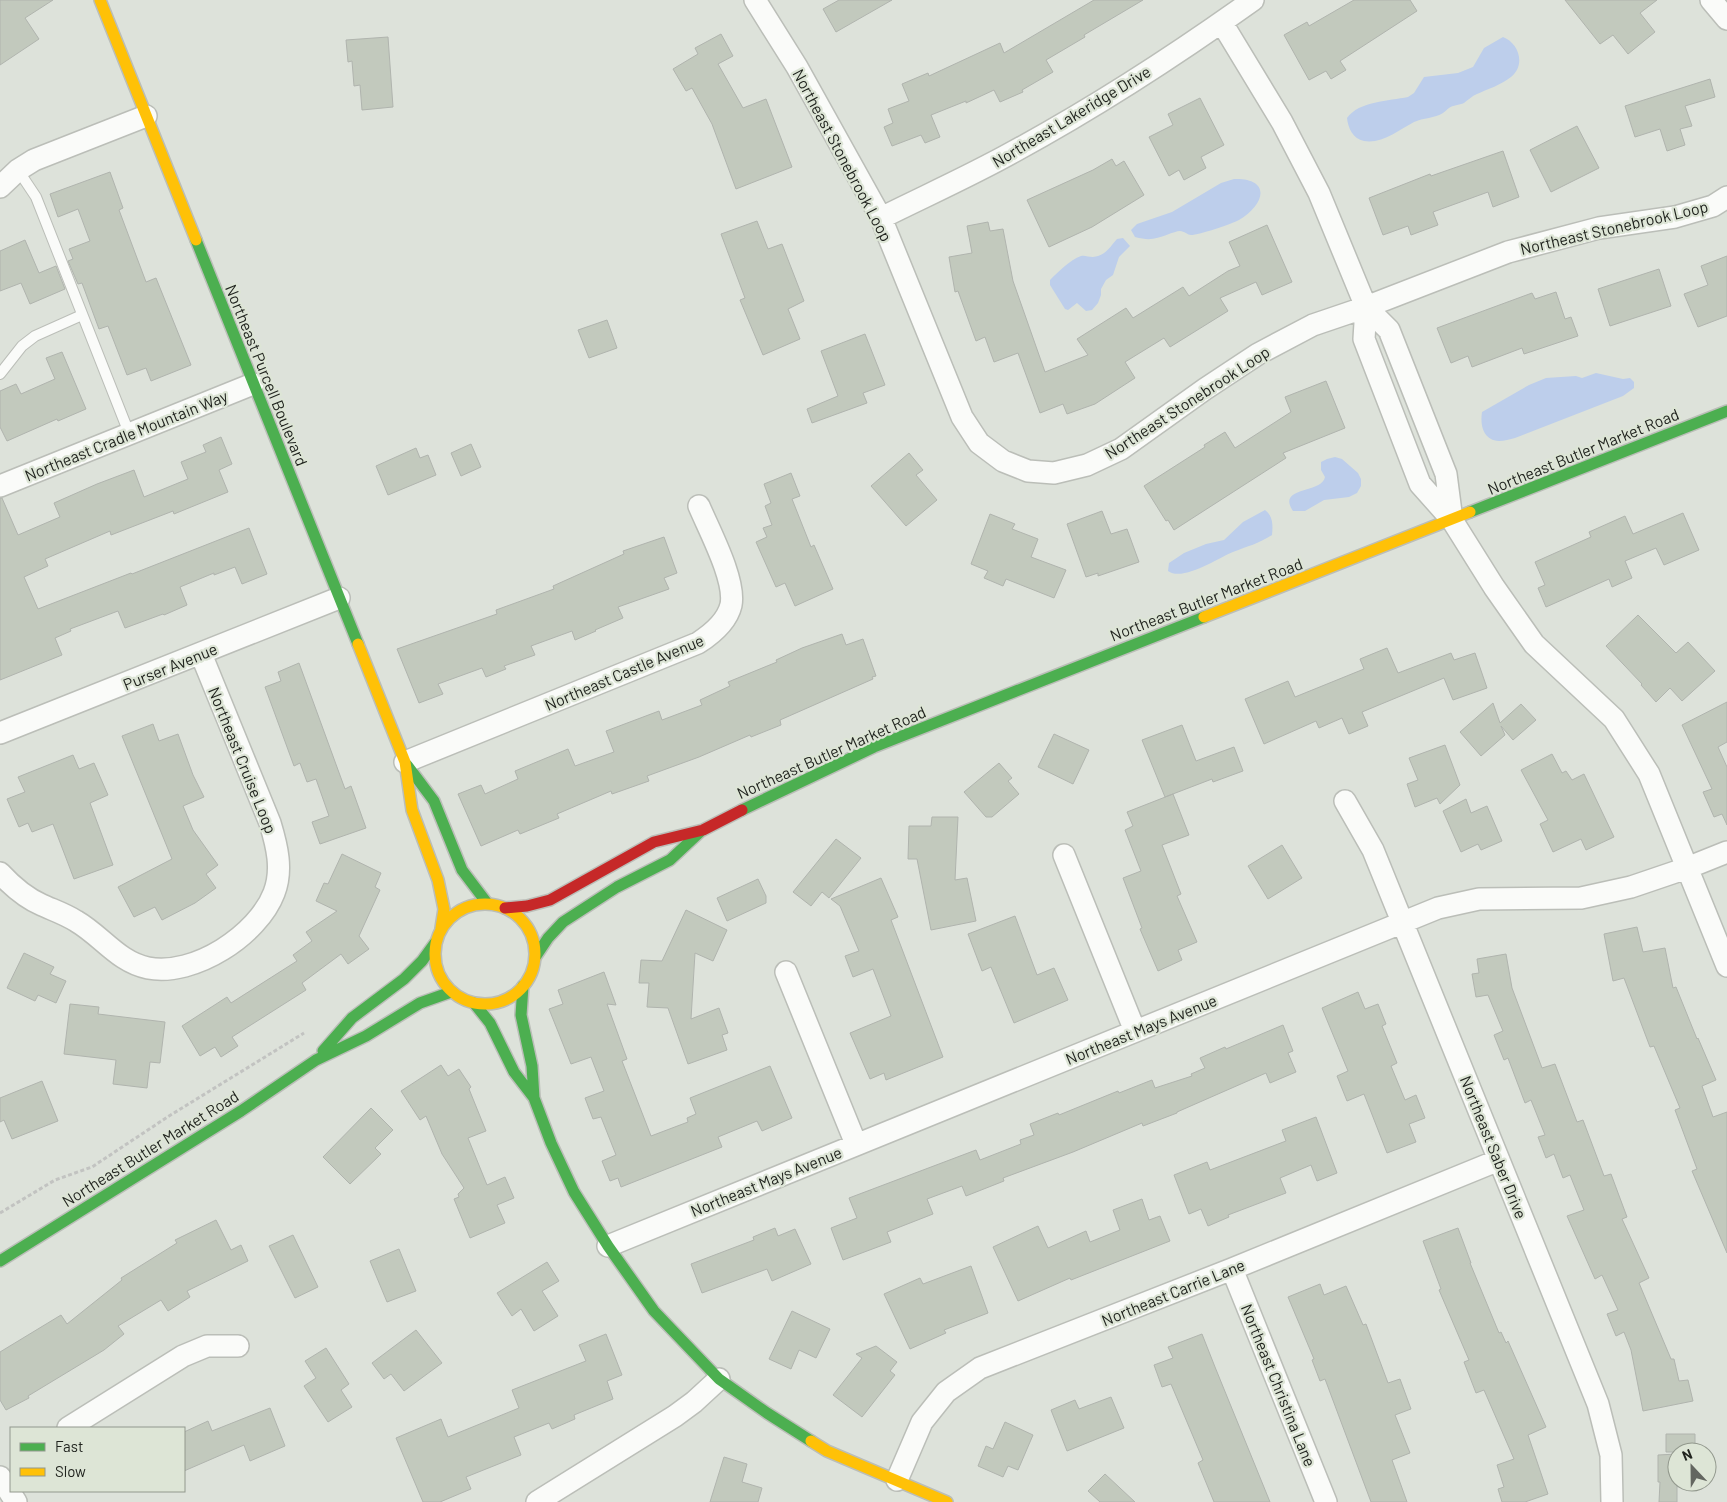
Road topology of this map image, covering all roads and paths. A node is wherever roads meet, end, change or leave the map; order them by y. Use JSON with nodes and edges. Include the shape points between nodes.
{"nodes":[{"id":1,"x":100,"y":0,"type":"edge"},
{"id":2,"x":755,"y":0,"type":"edge"},
{"id":3,"x":1253,"y":0,"type":"edge"},
{"id":4,"x":1711,"y":0,"type":"edge"},
{"id":5,"x":1727,"y":19,"type":"edge"},
{"id":6,"x":1222,"y":23,"type":"junction"},
{"id":7,"x":146,"y":116,"type":"junction"},
{"id":8,"x":18,"y":170,"type":"junction"},
{"id":9,"x":0,"y":186,"type":"edge"},
{"id":10,"x":1727,"y":197,"type":"edge"},
{"id":11,"x":881,"y":218,"type":"junction"},
{"id":12,"x":1366,"y":307,"type":"junction"},
{"id":13,"x":82,"y":315,"type":"junction"},
{"id":14,"x":0,"y":374,"type":"edge"},
{"id":15,"x":253,"y":384,"type":"junction"},
{"id":16,"x":1727,"y":411,"type":"edge"},
{"id":17,"x":129,"y":433,"type":"junction"},
{"id":18,"x":0,"y":486,"type":"edge"},
{"id":19,"x":699,"y":506,"type":"dead end"},
{"id":20,"x":1452,"y":520,"type":"junction"},
{"id":21,"x":339,"y":598,"type":"junction"},
{"id":22,"x":201,"y":654,"type":"junction"},
{"id":23,"x":0,"y":733,"type":"edge"},
{"id":24,"x":404,"y":762,"type":"junction"},
{"id":25,"x":1346,"y":801,"type":"dead end"},
{"id":26,"x":703,"y":830,"type":"junction"},
{"id":27,"x":1727,"y":852,"type":"edge"},
{"id":28,"x":1064,"y":855,"type":"dead end"},
{"id":29,"x":1687,"y":868,"type":"junction"},
{"id":30,"x":0,"y":873,"type":"edge"},
{"id":31,"x":487,"y":903,"type":"junction"},
{"id":32,"x":505,"y":908,"type":"junction"},
{"id":33,"x":1403,"y":922,"type":"junction"},
{"id":34,"x":441,"y":928,"type":"junction"},
{"id":35,"x":435,"y":943,"type":"junction"},
{"id":36,"x":536,"y":956,"type":"junction"},
{"id":37,"x":1727,"y":966,"type":"edge"},
{"id":38,"x":786,"y":972,"type":"dead end"},
{"id":39,"x":524,"y":986,"type":"junction"},
{"id":40,"x":451,"y":992,"type":"junction"},
{"id":41,"x":474,"y":1004,"type":"junction"},
{"id":42,"x":307,"y":1031,"type":"dead end"},
{"id":43,"x":1135,"y":1031,"type":"junction"},
{"id":44,"x":316,"y":1060,"type":"junction"},
{"id":45,"x":534,"y":1098,"type":"junction"},
{"id":46,"x":856,"y":1144,"type":"junction"},
{"id":47,"x":1499,"y":1160,"type":"junction"},
{"id":48,"x":0,"y":1213,"type":"edge"},
{"id":49,"x":608,"y":1246,"type":"junction"},
{"id":50,"x":0,"y":1262,"type":"edge"},
{"id":51,"x":1232,"y":1269,"type":"junction"},
{"id":52,"x":238,"y":1346,"type":"dead end"},
{"id":53,"x":719,"y":1379,"type":"junction"},
{"id":54,"x":70,"y":1427,"type":"edge"},
{"id":55,"x":0,"y":1477,"type":"edge"},
{"id":56,"x":897,"y":1480,"type":"junction"},
{"id":57,"x":16,"y":1502,"type":"edge"},
{"id":58,"x":537,"y":1502,"type":"edge"},
{"id":59,"x":947,"y":1502,"type":"edge"},
{"id":60,"x":1326,"y":1502,"type":"edge"},
{"id":61,"x":1612,"y":1502,"type":"edge"}],
"edges":[{"from":1,"to":7,"type":"main road","name":"Northeast Purcell Boulevard"},
{"from":2,"to":11,"type":"street","name":"Northeast Stonebrook Loop","via":[[797,67]]},
{"from":3,"to":6,"type":"street","name":"Northeast Lakeridge Drive"},
{"from":4,"to":5,"type":"street"},
{"from":6,"to":11,"type":"street","name":"Northeast Lakeridge Drive","via":[[1086,111],[1012,153]]},
{"from":6,"to":12,"type":"street","via":[[1282,122],[1319,194]]},
{"from":7,"to":8,"type":"street","via":[[34,160]]},
{"from":7,"to":15,"type":"main road","name":"Northeast Purcell Boulevard"},
{"from":8,"to":9,"type":"street"},
{"from":8,"to":13,"type":"lane","via":[[36,197]]},
{"from":10,"to":12,"type":"street","name":"Northeast Stonebrook Loop","via":[[1713,206],[1675,217],[1599,228],[1508,252]]},
{"from":11,"to":12,"type":"street","name":"Northeast Stonebrook Loop","via":[[962,417],[979,443],[1002,461],[1028,471],[1054,473],[1087,465],[1121,449],[1258,354],[1313,325]]},
{"from":12,"to":20,"type":"street","via":[[1389,330],[1446,474]]},
{"from":12,"to":20,"type":"street","via":[[1364,339],[1420,484]]},
{"from":13,"to":14,"type":"lane","via":[[35,336],[22,346]]},
{"from":13,"to":17,"type":"lane"},
{"from":15,"to":17,"type":"street","name":"Northeast Cradle Mountain Way"},
{"from":15,"to":21,"type":"main road","name":"Northeast Purcell Boulevard"},
{"from":16,"to":20,"type":"main road","name":"Northeast Butler Market Road"},
{"from":17,"to":18,"type":"street","name":"Northeast Cradle Mountain Way"},
{"from":19,"to":24,"type":"street","name":"Northeast Castle Avenue","via":[[731,590],[731,606],[713,634]]},
{"from":20,"to":26,"type":"main road","name":"Northeast Butler Market Road","via":[[874,746]]},
{"from":20,"to":29,"type":"street","via":[[1534,644],[1614,719],[1649,774]]},
{"from":21,"to":22,"type":"street","name":"Purser Avenue"},
{"from":21,"to":24,"type":"main road","name":"Northeast Purcell Boulevard"},
{"from":22,"to":23,"type":"street","name":"Purser Avenue"},
{"from":22,"to":30,"type":"street","name":"Northeast Cruise Loop","via":[[277,847],[279,872],[275,892],[265,912],[247,932],[198,962],[173,968],[134,964],[77,921],[23,894]]},
{"from":24,"to":31,"type":"main road","name":"Northeast Purcell Boulevard","via":[[434,801],[462,870]]},
{"from":24,"to":34,"type":"main road","name":"Northeast Purcell Boulevard","via":[[412,810],[438,880],[444,909]]},
{"from":25,"to":33,"type":"street","name":"Northeast Saber Drive","via":[[1373,850]]},
{"from":26,"to":32,"type":"main road","name":"Northeast Butler Market Road","via":[[654,842],[550,900]]},
{"from":26,"to":36,"type":"main road","name":"Northeast Butler Market Road","via":[[670,860],[563,922]]},
{"from":27,"to":29,"type":"street","name":"Northeast Mays Avenue"},
{"from":28,"to":43,"type":"street"},
{"from":29,"to":33,"type":"street","name":"Northeast Mays Avenue","via":[[1631,887],[1581,898],[1478,899],[1438,908]]},
{"from":29,"to":37,"type":"street"},
{"from":31,"to":32,"type":"main road"},
{"from":31,"to":34,"type":"main road","via":[[465,907]]},
{"from":32,"to":36,"type":"main road","via":[[526,924]]},
{"from":33,"to":43,"type":"street","name":"Northeast Mays Avenue"},
{"from":33,"to":47,"type":"street","name":"Northeast Saber Drive"},
{"from":34,"to":35,"type":"main road"},
{"from":35,"to":40,"type":"main road","via":[[438,974]]},
{"from":35,"to":44,"type":"main road","name":"Northeast Butler Market Road","via":[[404,978],[352,1018]]},
{"from":36,"to":39,"type":"main road"},
{"from":38,"to":46,"type":"street"},
{"from":39,"to":41,"type":"main road","via":[[501,1002]]},
{"from":39,"to":45,"type":"main road","via":[[521,1015],[532,1066]]},
{"from":40,"to":41,"type":"main road"},
{"from":40,"to":44,"type":"main road","name":"Northeast Butler Market Road","via":[[420,1003],[366,1036]]},
{"from":41,"to":45,"type":"main road","via":[[490,1023],[514,1072]]},
{"from":42,"to":48,"type":"path","via":[[92,1167],[55,1180]]},
{"from":43,"to":46,"type":"street","name":"Northeast Mays Avenue"},
{"from":44,"to":50,"type":"main road","name":"Northeast Butler Market Road","via":[[241,1111]]},
{"from":45,"to":49,"type":"main road","via":[[574,1192]]},
{"from":46,"to":49,"type":"street","name":"Northeast Mays Avenue"},
{"from":47,"to":51,"type":"street","name":"Northeast Carrie Lane"},
{"from":47,"to":61,"type":"street","name":"Northeast Saber Drive","via":[[1598,1404],[1612,1455]]},
{"from":49,"to":53,"type":"main road","via":[[654,1311]]},
{"from":51,"to":56,"type":"street","name":"Northeast Carrie Lane","via":[[980,1368],[946,1392],[922,1422]]},
{"from":51,"to":60,"type":"street","name":"Northeast Christina Lane"},
{"from":52,"to":54,"type":"street","via":[[207,1346],[184,1356]]},
{"from":53,"to":56,"type":"main road","via":[[827,1451]]},
{"from":53,"to":58,"type":"street","via":[[674,1416]]},
{"from":55,"to":57,"type":"street"},
{"from":56,"to":59,"type":"main road"}]}
